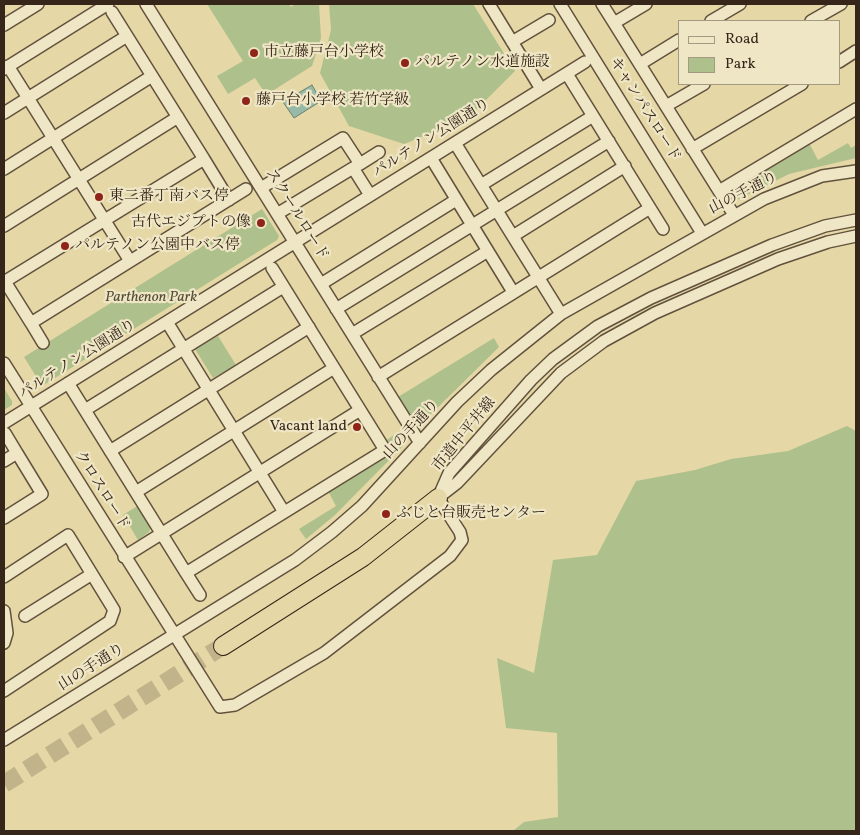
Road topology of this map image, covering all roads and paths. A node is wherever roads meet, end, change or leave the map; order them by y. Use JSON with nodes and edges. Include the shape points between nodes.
{"nodes":[{"id":1,"x":38,"y":4,"type":"edge"},
{"id":2,"x":146,"y":4,"type":"edge"},
{"id":3,"x":488,"y":4,"type":"edge"},
{"id":4,"x":560,"y":4,"type":"edge"},
{"id":5,"x":602,"y":4,"type":"edge"},
{"id":6,"x":646,"y":4,"type":"edge"},
{"id":7,"x":740,"y":4,"type":"edge"},
{"id":8,"x":842,"y":4,"type":"edge"},
{"id":9,"x":110,"y":8,"type":"edge"},
{"id":10,"x":549,"y":20,"type":"dead end"},
{"id":11,"x":713,"y":20,"type":"edge"},
{"id":12,"x":813,"y":20,"type":"edge"},
{"id":13,"x":614,"y":23,"type":"junction"},
{"id":14,"x":4,"y":25,"type":"edge"},
{"id":15,"x":127,"y":36,"type":"junction"},
{"id":16,"x":678,"y":41,"type":"edge"},
{"id":17,"x":512,"y":42,"type":"junction"},
{"id":18,"x":856,"y":51,"type":"edge"},
{"id":19,"x":840,"y":61,"type":"edge"},
{"id":20,"x":585,"y":62,"type":"dead end"},
{"id":21,"x":640,"y":64,"type":"junction"},
{"id":22,"x":6,"y":67,"type":"edge"},
{"id":23,"x":567,"y":74,"type":"junction"},
{"id":24,"x":152,"y":76,"type":"junction"},
{"id":25,"x":702,"y":85,"type":"edge"},
{"id":26,"x":800,"y":85,"type":"edge"},
{"id":27,"x":541,"y":90,"type":"junction"},
{"id":28,"x":28,"y":98,"type":"junction"},
{"id":29,"x":666,"y":106,"type":"junction"},
{"id":30,"x":856,"y":109,"type":"edge"},
{"id":31,"x":4,"y":112,"type":"edge"},
{"id":32,"x":593,"y":116,"type":"junction"},
{"id":33,"x":178,"y":118,"type":"junction"},
{"id":34,"x":54,"y":138,"type":"junction"},
{"id":35,"x":609,"y":141,"type":"junction"},
{"id":36,"x":455,"y":143,"type":"junction"},
{"id":37,"x":692,"y":149,"type":"junction"},
{"id":38,"x":379,"y":152,"type":"dead end"},
{"id":39,"x":431,"y":158,"type":"junction"},
{"id":40,"x":204,"y":159,"type":"junction"},
{"id":41,"x":356,"y":166,"type":"junction"},
{"id":42,"x":625,"y":166,"type":"junction"},
{"id":43,"x":4,"y":169,"type":"edge"},
{"id":44,"x":856,"y":171,"type":"edge"},
{"id":45,"x":79,"y":179,"type":"junction"},
{"id":46,"x":481,"y":185,"type":"junction"},
{"id":47,"x":261,"y":188,"type":"junction"},
{"id":48,"x":246,"y":189,"type":"dead end"},
{"id":49,"x":719,"y":191,"type":"junction"},
{"id":50,"x":370,"y":195,"type":"junction"},
{"id":51,"x":229,"y":200,"type":"junction"},
{"id":52,"x":456,"y":200,"type":"junction"},
{"id":53,"x":650,"y":208,"type":"junction"},
{"id":54,"x":497,"y":210,"type":"junction"},
{"id":55,"x":277,"y":214,"type":"junction"},
{"id":56,"x":734,"y":215,"type":"junction"},
{"id":57,"x":104,"y":220,"type":"junction"},
{"id":58,"x":856,"y":220,"type":"edge"},
{"id":59,"x":472,"y":225,"type":"junction"},
{"id":60,"x":4,"y":226,"type":"edge"},
{"id":61,"x":663,"y":229,"type":"dead end"},
{"id":62,"x":702,"y":233,"type":"junction"},
{"id":63,"x":513,"y":236,"type":"junction"},
{"id":64,"x":856,"y":236,"type":"edge"},
{"id":65,"x":294,"y":242,"type":"junction"},
{"id":66,"x":488,"y":251,"type":"junction"},
{"id":67,"x":130,"y":261,"type":"junction"},
{"id":68,"x":272,"y":268,"type":"dead end"},
{"id":69,"x":538,"y":276,"type":"junction"},
{"id":70,"x":4,"y":281,"type":"edge"},
{"id":71,"x":321,"y":284,"type":"junction"},
{"id":72,"x":283,"y":287,"type":"junction"},
{"id":73,"x":514,"y":292,"type":"junction"},
{"id":74,"x":336,"y":309,"type":"junction"},
{"id":75,"x":561,"y":314,"type":"junction"},
{"id":76,"x":168,"y":322,"type":"junction"},
{"id":77,"x":31,"y":323,"type":"junction"},
{"id":78,"x":309,"y":327,"type":"junction"},
{"id":79,"x":352,"y":334,"type":"junction"},
{"id":80,"x":43,"y":343,"type":"dead end"},
{"id":81,"x":184,"y":349,"type":"junction"},
{"id":82,"x":4,"y":364,"type":"edge"},
{"id":83,"x":334,"y":368,"type":"junction"},
{"id":84,"x":378,"y":377,"type":"junction"},
{"id":85,"x":68,"y":383,"type":"junction"},
{"id":86,"x":210,"y":390,"type":"junction"},
{"id":87,"x":30,"y":407,"type":"junction"},
{"id":88,"x":85,"y":410,"type":"junction"},
{"id":89,"x":360,"y":410,"type":"junction"},
{"id":90,"x":4,"y":428,"type":"edge"},
{"id":91,"x":235,"y":430,"type":"junction"},
{"id":92,"x":420,"y":443,"type":"junction"},
{"id":93,"x":110,"y":451,"type":"junction"},
{"id":94,"x":17,"y":453,"type":"junction"},
{"id":95,"x":4,"y":461,"type":"edge"},
{"id":96,"x":260,"y":471,"type":"junction"},
{"id":97,"x":136,"y":492,"type":"junction"},
{"id":98,"x":438,"y":498,"type":"junction"},
{"id":99,"x":284,"y":512,"type":"junction"},
{"id":100,"x":4,"y":518,"type":"edge"},
{"id":101,"x":161,"y":534,"type":"junction"},
{"id":102,"x":124,"y":557,"type":"junction"},
{"id":103,"x":186,"y":573,"type":"junction"},
{"id":104,"x":92,"y":574,"type":"junction"},
{"id":105,"x":4,"y":577,"type":"edge"},
{"id":106,"x":200,"y":595,"type":"dead end"},
{"id":107,"x":4,"y":611,"type":"edge"},
{"id":108,"x":25,"y":616,"type":"dead end"},
{"id":109,"x":173,"y":634,"type":"junction"},
{"id":110,"x":4,"y":643,"type":"edge"},
{"id":111,"x":223,"y":646,"type":"tunnel mouth"},
{"id":112,"x":4,"y":690,"type":"edge"},
{"id":113,"x":4,"y":740,"type":"edge"}],
"edges":[{"from":1,"to":14,"type":"street"},
{"from":2,"to":47,"type":"street","name":"スクールロード"},
{"from":3,"to":17,"type":"street"},
{"from":4,"to":62,"type":"street","name":"キャンパスロード"},
{"from":5,"to":13,"type":"street"},
{"from":6,"to":13,"type":"street"},
{"from":7,"to":11,"type":"street"},
{"from":8,"to":12,"type":"street"},
{"from":9,"to":15,"type":"street"},
{"from":9,"to":22,"type":"street"},
{"from":10,"to":17,"type":"street"},
{"from":13,"to":21,"type":"street"},
{"from":15,"to":24,"type":"street"},
{"from":15,"to":28,"type":"street"},
{"from":16,"to":21,"type":"street"},
{"from":17,"to":27,"type":"street"},
{"from":18,"to":19,"type":"street"},
{"from":20,"to":23,"type":"street","name":"パルテノン公園通り"},
{"from":21,"to":29,"type":"street"},
{"from":22,"to":28,"type":"street"},
{"from":23,"to":27,"type":"street","name":"パルテノン公園通り"},
{"from":23,"to":32,"type":"street"},
{"from":24,"to":33,"type":"street"},
{"from":24,"to":34,"type":"street"},
{"from":25,"to":29,"type":"street"},
{"from":26,"to":37,"type":"street"},
{"from":27,"to":36,"type":"street","name":"パルテノン公園通り"},
{"from":28,"to":31,"type":"street"},
{"from":28,"to":34,"type":"street"},
{"from":29,"to":37,"type":"street"},
{"from":30,"to":49,"type":"street"},
{"from":32,"to":35,"type":"street"},
{"from":32,"to":46,"type":"street"},
{"from":33,"to":40,"type":"street"},
{"from":33,"to":45,"type":"street"},
{"from":34,"to":43,"type":"street"},
{"from":34,"to":45,"type":"street"},
{"from":35,"to":42,"type":"street"},
{"from":35,"to":54,"type":"street"},
{"from":36,"to":39,"type":"street","name":"パルテノン公園通り"},
{"from":36,"to":46,"type":"street"},
{"from":37,"to":49,"type":"street"},
{"from":38,"to":41,"type":"street"},
{"from":39,"to":50,"type":"street","name":"パルテノン公園通り"},
{"from":39,"to":52,"type":"street"},
{"from":40,"to":51,"type":"street"},
{"from":40,"to":57,"type":"street"},
{"from":41,"to":47,"type":"street","via":[[346,136]]},
{"from":41,"to":50,"type":"street"},
{"from":41,"to":55,"type":"street"},
{"from":42,"to":53,"type":"street"},
{"from":42,"to":63,"type":"street"},
{"from":44,"to":56,"type":"street","name":"山の手通り","via":[[805,182]]},
{"from":45,"to":57,"type":"street"},
{"from":45,"to":60,"type":"street"},
{"from":46,"to":54,"type":"street"},
{"from":47,"to":55,"type":"street","name":"スクールロード"},
{"from":48,"to":51,"type":"street"},
{"from":49,"to":56,"type":"street"},
{"from":50,"to":65,"type":"street","name":"パルテノン公園通り"},
{"from":51,"to":67,"type":"street"},
{"from":52,"to":59,"type":"street"},
{"from":52,"to":71,"type":"street"},
{"from":53,"to":61,"type":"street"},
{"from":53,"to":69,"type":"street"},
{"from":54,"to":59,"type":"street"},
{"from":54,"to":63,"type":"street"},
{"from":55,"to":65,"type":"street","name":"スクールロード"},
{"from":56,"to":62,"type":"street","name":"山の手通り"},
{"from":57,"to":67,"type":"street"},
{"from":57,"to":70,"type":"street"},
{"from":58,"to":98,"type":"street","name":"市道中平井線","via":[[825,226],[772,245],[651,298],[598,326],[553,359],[526,386],[449,473]]},
{"from":59,"to":66,"type":"street"},
{"from":59,"to":74,"type":"street"},
{"from":62,"to":75,"type":"street","name":"山の手通り"},
{"from":63,"to":69,"type":"street"},
{"from":64,"to":98,"type":"street","name":"市道中平井線","via":[[778,259],[627,328],[597,346],[561,373],[457,483]]},
{"from":65,"to":71,"type":"street","name":"スクールロード"},
{"from":65,"to":76,"type":"street","name":"パルテノン公園通り"},
{"from":66,"to":73,"type":"street"},
{"from":66,"to":79,"type":"street"},
{"from":67,"to":77,"type":"street"},
{"from":68,"to":72,"type":"street"},
{"from":69,"to":73,"type":"street"},
{"from":69,"to":75,"type":"street"},
{"from":70,"to":77,"type":"street"},
{"from":71,"to":74,"type":"street","name":"スクールロード"},
{"from":72,"to":78,"type":"street"},
{"from":72,"to":81,"type":"street"},
{"from":73,"to":84,"type":"street"},
{"from":74,"to":79,"type":"street","name":"スクールロード"},
{"from":75,"to":92,"type":"street","name":"山の手通り","via":[[491,370]]},
{"from":76,"to":81,"type":"street"},
{"from":76,"to":85,"type":"street","name":"パルテノン公園通り"},
{"from":77,"to":80,"type":"street"},
{"from":78,"to":83,"type":"street"},
{"from":78,"to":86,"type":"street"},
{"from":79,"to":84,"type":"street","name":"スクールロード"},
{"from":81,"to":86,"type":"street"},
{"from":81,"to":88,"type":"street"},
{"from":82,"to":87,"type":"street","name":"クロスロード"},
{"from":83,"to":89,"type":"street"},
{"from":83,"to":91,"type":"street"},
{"from":84,"to":92,"type":"street","name":"スクールロード"},
{"from":85,"to":87,"type":"street","name":"パルテノン公園通り"},
{"from":85,"to":88,"type":"street"},
{"from":86,"to":91,"type":"street"},
{"from":86,"to":93,"type":"street"},
{"from":87,"to":90,"type":"street","name":"パルテノン公園通り"},
{"from":87,"to":102,"type":"street","name":"クロスロード"},
{"from":88,"to":93,"type":"street"},
{"from":89,"to":96,"type":"street"},
{"from":89,"to":99,"type":"street","via":[[385,450]]},
{"from":90,"to":94,"type":"street"},
{"from":91,"to":96,"type":"street"},
{"from":91,"to":97,"type":"street"},
{"from":92,"to":109,"type":"street","name":"山の手通り","via":[[362,506],[296,560]]},
{"from":93,"to":97,"type":"street"},
{"from":94,"to":95,"type":"street"},
{"from":94,"to":100,"type":"street","via":[[42,494]]},
{"from":96,"to":99,"type":"street"},
{"from":96,"to":101,"type":"street"},
{"from":97,"to":101,"type":"street"},
{"from":98,"to":109,"type":"street","name":"クロスロード","via":[[462,540],[450,556],[324,653],[235,705],[224,708],[217,705]]},
{"from":98,"to":111,"type":"highway","via":[[363,557]]},
{"from":99,"to":103,"type":"street"},
{"from":101,"to":102,"type":"street"},
{"from":101,"to":103,"type":"street"},
{"from":102,"to":109,"type":"street","name":"クロスロード"},
{"from":103,"to":106,"type":"street"},
{"from":104,"to":105,"type":"street","via":[[68,535]]},
{"from":104,"to":108,"type":"street"},
{"from":104,"to":112,"type":"street","via":[[114,610],[110,621]]},
{"from":107,"to":110,"type":"street","via":[[7,626]]},
{"from":109,"to":113,"type":"street","name":"山の手通り"}]}
